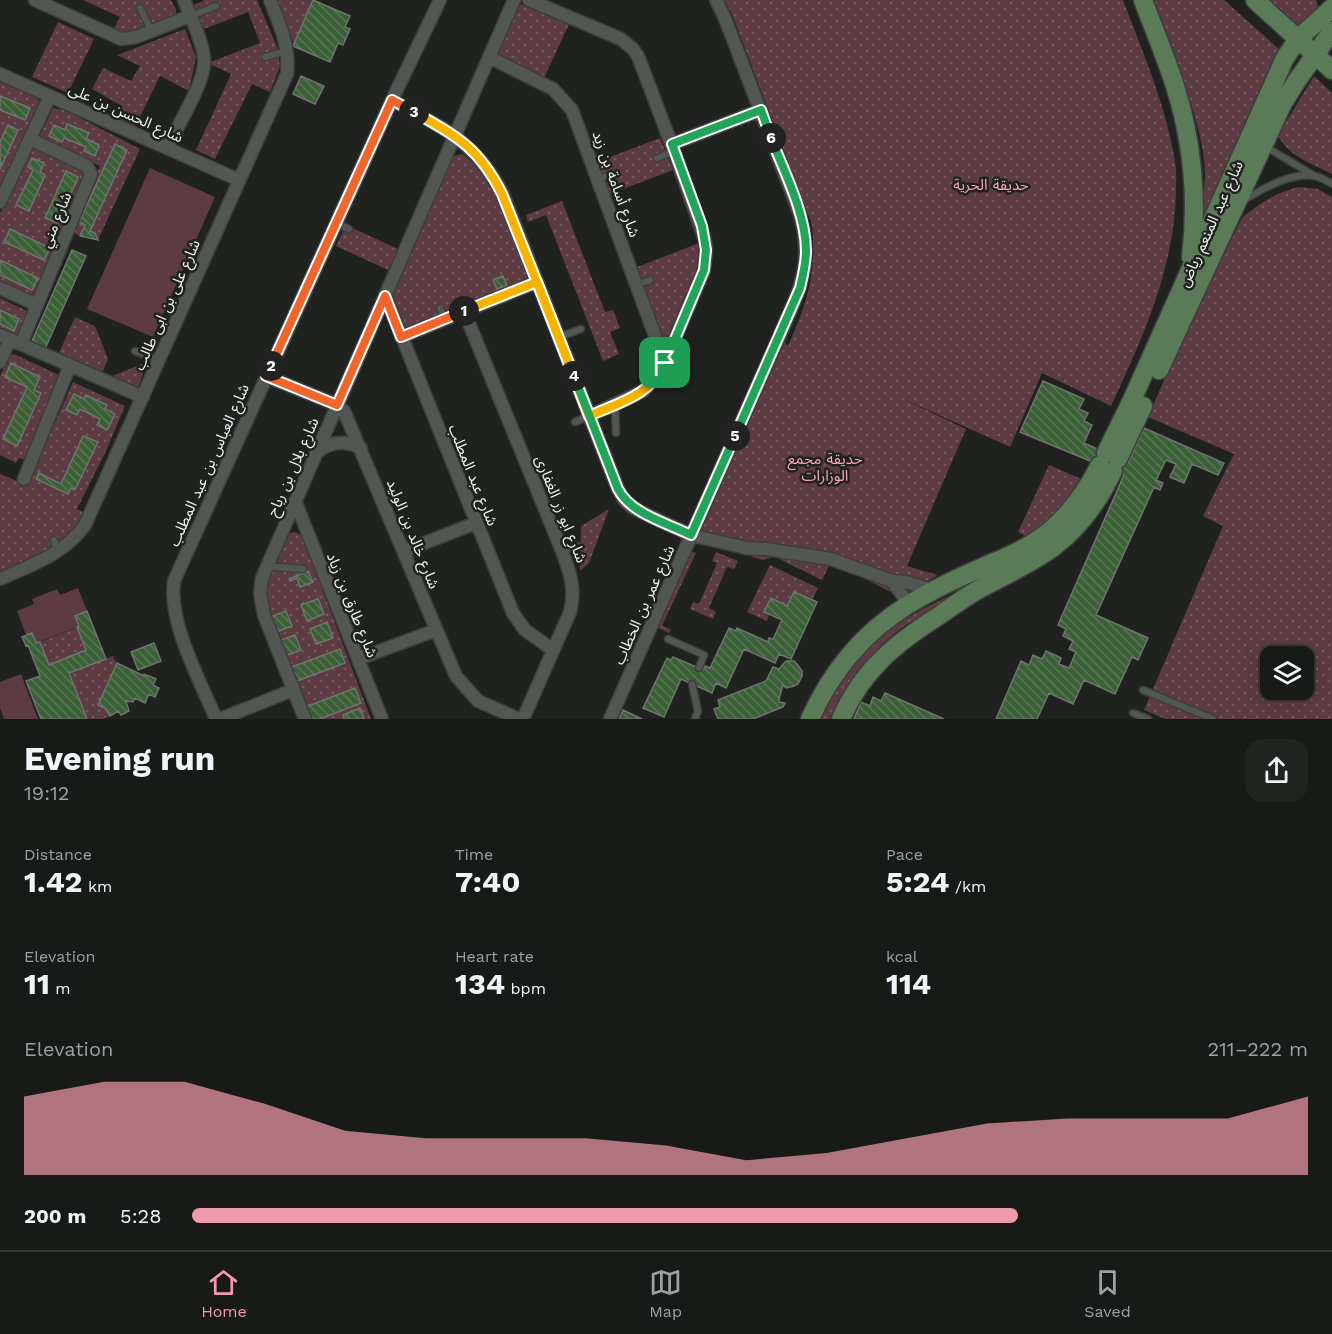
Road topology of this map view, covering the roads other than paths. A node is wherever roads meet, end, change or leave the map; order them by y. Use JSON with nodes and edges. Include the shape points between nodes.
{"nodes":[{"id":1,"x":35,"y":0,"type":"edge"},
{"id":2,"x":184,"y":0,"type":"edge"},
{"id":3,"x":270,"y":0,"type":"edge"},
{"id":4,"x":440,"y":0,"type":"edge"},
{"id":5,"x":514,"y":0,"type":"edge"},
{"id":6,"x":529,"y":0,"type":"edge"},
{"id":7,"x":716,"y":0,"type":"edge"},
{"id":8,"x":1143,"y":0,"type":"edge"},
{"id":9,"x":1255,"y":0,"type":"edge"},
{"id":10,"x":216,"y":6,"type":"dead end"},
{"id":11,"x":140,"y":8,"type":"dead end"},
{"id":12,"x":1332,"y":8,"type":"edge"},
{"id":13,"x":190,"y":16,"type":"junction"},
{"id":14,"x":152,"y":31,"type":"junction"},
{"id":15,"x":1332,"y":31,"type":"edge"},
{"id":16,"x":1298,"y":39,"type":"junction"},
{"id":17,"x":287,"y":51,"type":"junction"},
{"id":18,"x":1315,"y":54,"type":"junction"},
{"id":19,"x":265,"y":57,"type":"dead end"},
{"id":20,"x":489,"y":57,"type":"junction"},
{"id":21,"x":1332,"y":70,"type":"edge"},
{"id":22,"x":0,"y":74,"type":"edge"},
{"id":23,"x":50,"y":96,"type":"junction"},
{"id":24,"x":392,"y":100,"type":"junction"},
{"id":25,"x":761,"y":110,"type":"junction"},
{"id":26,"x":455,"y":135,"type":"junction"},
{"id":27,"x":30,"y":139,"type":"junction"},
{"id":28,"x":1256,"y":142,"type":"junction"},
{"id":29,"x":673,"y":147,"type":"junction"},
{"id":30,"x":167,"y":148,"type":"junction"},
{"id":31,"x":657,"y":158,"type":"dead end"},
{"id":32,"x":615,"y":173,"type":"dead end"},
{"id":33,"x":1313,"y":175,"type":"junction"},
{"id":34,"x":598,"y":179,"type":"junction"},
{"id":35,"x":239,"y":180,"type":"junction"},
{"id":36,"x":1332,"y":184,"type":"edge"},
{"id":37,"x":0,"y":202,"type":"edge"},
{"id":38,"x":1236,"y":205,"type":"junction"},
{"id":39,"x":336,"y":223,"type":"junction"},
{"id":40,"x":349,"y":230,"type":"dead end"},
{"id":41,"x":1188,"y":274,"type":"junction"},
{"id":42,"x":650,"y":280,"type":"dead end"},
{"id":43,"x":537,"y":282,"type":"junction"},
{"id":44,"x":636,"y":285,"type":"junction"},
{"id":45,"x":0,"y":288,"type":"edge"},
{"id":46,"x":385,"y":296,"type":"junction"},
{"id":47,"x":37,"y":304,"type":"junction"},
{"id":48,"x":464,"y":311,"type":"junction"},
{"id":49,"x":581,"y":329,"type":"dead end"},
{"id":50,"x":401,"y":337,"type":"junction"},
{"id":51,"x":558,"y":337,"type":"junction"},
{"id":52,"x":10,"y":339,"type":"edge"},
{"id":53,"x":135,"y":351,"type":"dead end"},
{"id":54,"x":159,"y":360,"type":"junction"},
{"id":55,"x":0,"y":362,"type":"edge"},
{"id":56,"x":665,"y":363,"type":"junction"},
{"id":57,"x":69,"y":365,"type":"junction"},
{"id":58,"x":266,"y":376,"type":"junction"},
{"id":59,"x":143,"y":397,"type":"junction"},
{"id":60,"x":615,"y":404,"type":"junction"},
{"id":61,"x":337,"y":405,"type":"junction"},
{"id":62,"x":589,"y":416,"type":"junction"},
{"id":63,"x":575,"y":422,"type":"dead end"},
{"id":64,"x":616,"y":433,"type":"dead end"},
{"id":65,"x":362,"y":448,"type":"junction"},
{"id":66,"x":316,"y":453,"type":"junction"},
{"id":67,"x":1109,"y":462,"type":"junction"},
{"id":68,"x":24,"y":478,"type":"dead end"},
{"id":69,"x":295,"y":501,"type":"junction"},
{"id":70,"x":476,"y":523,"type":"junction"},
{"id":71,"x":691,"y":535,"type":"junction"},
{"id":72,"x":54,"y":540,"type":"dead end"},
{"id":73,"x":577,"y":546,"type":"dead end"},
{"id":74,"x":404,"y":551,"type":"junction"},
{"id":75,"x":562,"y":551,"type":"junction"},
{"id":76,"x":57,"y":552,"type":"junction"},
{"id":77,"x":266,"y":566,"type":"junction"},
{"id":78,"x":303,"y":569,"type":"dead end"},
{"id":79,"x":972,"y":572,"type":"junction"},
{"id":80,"x":0,"y":579,"type":"edge"},
{"id":81,"x":892,"y":581,"type":"junction"},
{"id":82,"x":980,"y":588,"type":"junction"},
{"id":83,"x":935,"y":591,"type":"junction"},
{"id":84,"x":909,"y":604,"type":"junction"},
{"id":85,"x":436,"y":630,"type":"junction"},
{"id":86,"x":668,"y":639,"type":"dead end"},
{"id":87,"x":553,"y":651,"type":"junction"},
{"id":88,"x":358,"y":659,"type":"junction"},
{"id":89,"x":699,"y":668,"type":"dead end"},
{"id":90,"x":692,"y":684,"type":"dead end"},
{"id":91,"x":293,"y":690,"type":"junction"},
{"id":92,"x":1143,"y":690,"type":"dead end"},
{"id":93,"x":1133,"y":713,"type":"dead end"},
{"id":94,"x":218,"y":719,"type":"edge"},
{"id":95,"x":305,"y":719,"type":"edge"},
{"id":96,"x":382,"y":719,"type":"edge"},
{"id":97,"x":521,"y":719,"type":"edge"},
{"id":98,"x":610,"y":719,"type":"edge"},
{"id":99,"x":695,"y":719,"type":"edge"},
{"id":100,"x":810,"y":719,"type":"edge"},
{"id":101,"x":841,"y":719,"type":"edge"},
{"id":102,"x":1148,"y":719,"type":"edge"},
{"id":103,"x":1213,"y":719,"type":"edge"}],
"edges":[{"from":1,"to":14,"type":"street","via":[[116,38]]},
{"from":2,"to":13,"type":"street"},
{"from":3,"to":17,"type":"street","name":"شارع على بن ابى طالب"},
{"from":4,"to":24,"type":"street","name":"شارع العباس بن عبد المطلب"},
{"from":5,"to":20,"type":"street","name":"شارع بلال بن رباح"},
{"from":6,"to":29,"type":"street","via":[[628,44],[638,56]]},
{"from":7,"to":25,"type":"street","name":"شارع عمر بن الخطاب"},
{"from":8,"to":41,"type":"street","via":[[1174,83],[1189,146],[1194,198]]},
{"from":9,"to":16,"type":"street"},
{"from":10,"to":13,"type":"lane"},
{"from":11,"to":14,"type":"lane"},
{"from":12,"to":16,"type":"street","name":"شارع عبد المنعم رياض"},
{"from":13,"to":14,"type":"street"},
{"from":13,"to":30,"type":"street","via":[[205,66]]},
{"from":15,"to":18,"type":"street","name":"شارع عبد المنعم رياض"},
{"from":16,"to":18,"type":"street"},
{"from":16,"to":28,"type":"street","name":"شارع عبد المنعم رياض","via":[[1285,58]]},
{"from":17,"to":19,"type":"lane"},
{"from":17,"to":35,"type":"street","name":"شارع على بن ابى طالب","via":[[287,74]]},
{"from":18,"to":21,"type":"street"},
{"from":18,"to":28,"type":"street","name":"شارع عبد المنعم رياض"},
{"from":20,"to":26,"type":"street","name":"شارع بلال بن رباح"},
{"from":20,"to":34,"type":"street","name":"شارع أسامة بن زيد","via":[[543,82],[561,96],[576,119]]},
{"from":22,"to":23,"type":"street","name":"شارع الحسن بن على"},
{"from":23,"to":27,"type":"street"},
{"from":23,"to":30,"type":"street","name":"شارع الحسن بن على"},
{"from":24,"to":26,"type":"street"},
{"from":24,"to":39,"type":"street","name":"شارع العباس بن عبد المطلب"},
{"from":25,"to":29,"type":"street"},
{"from":25,"to":71,"type":"street","name":"شارع عمر بن الخطاب","via":[[802,221],[805,269]]},
{"from":26,"to":43,"type":"street","via":[[473,150],[493,176]]},
{"from":26,"to":46,"type":"street","name":"شارع بلال بن رباح"},
{"from":27,"to":37,"type":"street"},
{"from":27,"to":47,"type":"street","name":"شارع مني","via":[[87,165],[91,174]]},
{"from":28,"to":33,"type":"lane"},
{"from":28,"to":38,"type":"street","name":"شارع عبد المنعم رياض"},
{"from":28,"to":41,"type":"street","name":"شارع عبد المنعم رياض"},
{"from":29,"to":31,"type":"lane"},
{"from":29,"to":56,"type":"street","via":[[702,226],[706,260]]},
{"from":30,"to":35,"type":"street","name":"شارع الحسن بن على"},
{"from":32,"to":34,"type":"lane"},
{"from":33,"to":36,"type":"lane"},
{"from":33,"to":38,"type":"lane","via":[[1280,180]]},
{"from":34,"to":44,"type":"street","name":"شارع أسامة بن زيد"},
{"from":35,"to":54,"type":"street","name":"شارع على بن ابى طالب"},
{"from":38,"to":67,"type":"street","name":"شارع عبد المنعم رياض"},
{"from":39,"to":40,"type":"lane"},
{"from":39,"to":58,"type":"street","name":"شارع العباس بن عبد المطلب"},
{"from":41,"to":67,"type":"street","name":"شارع عبد المنعم رياض"},
{"from":42,"to":44,"type":"lane"},
{"from":43,"to":48,"type":"street"},
{"from":43,"to":51,"type":"street"},
{"from":44,"to":56,"type":"street","name":"شارع أسامة بن زيد"},
{"from":45,"to":47,"type":"street"},
{"from":46,"to":50,"type":"street","name":"شارع عبد المطلب"},
{"from":46,"to":61,"type":"street","name":"شارع بلال بن رباح"},
{"from":47,"to":52,"type":"street","name":"شارع مني"},
{"from":48,"to":50,"type":"street","via":[[443,313]]},
{"from":48,"to":75,"type":"street","name":"شارع ابو زر الغفارى"},
{"from":49,"to":51,"type":"lane"},
{"from":50,"to":70,"type":"street","name":"شارع عبد المطلب"},
{"from":51,"to":62,"type":"street"},
{"from":52,"to":55,"type":"street","name":"شارع مني"},
{"from":52,"to":57,"type":"street"},
{"from":53,"to":54,"type":"lane"},
{"from":54,"to":59,"type":"street","name":"شارع على بن ابى طالب"},
{"from":56,"to":60,"type":"street","via":[[648,388]]},
{"from":57,"to":59,"type":"street"},
{"from":57,"to":68,"type":"street"},
{"from":58,"to":61,"type":"street"},
{"from":58,"to":94,"type":"street","name":"شارع العباس بن عبد المطلب","via":[[178,571],[173,592],[176,621]]},
{"from":59,"to":76,"type":"street","name":"شارع على بن ابى طالب","via":[[85,525]]},
{"from":60,"to":62,"type":"street"},
{"from":60,"to":64,"type":"lane"},
{"from":61,"to":65,"type":"street","name":"شارع خالد بن الوليد","via":[[347,414]]},
{"from":61,"to":66,"type":"street","name":"شارع بلال بن رباح"},
{"from":62,"to":63,"type":"lane"},
{"from":62,"to":71,"type":"street","via":[[624,500]]},
{"from":65,"to":66,"type":"street","via":[[341,442]]},
{"from":65,"to":74,"type":"street","name":"شارع خالد بن الوليد"},
{"from":66,"to":69,"type":"street","name":"شارع بلال بن رباح"},
{"from":67,"to":79,"type":"street","name":"شارع عبد المنعم رياض","via":[[1048,532]]},
{"from":67,"to":82,"type":"street","name":"شارع عبد المنعم رياض","via":[[1095,504],[1064,538],[1042,555]]},
{"from":69,"to":77,"type":"street","name":"شارع بلال بن رباح"},
{"from":69,"to":88,"type":"street","name":"شارع طارق بن زياد"},
{"from":70,"to":74,"type":"street"},
{"from":70,"to":87,"type":"street","name":"شارع عبد المطلب","via":[[513,613],[525,630]]},
{"from":71,"to":81,"type":"street","via":[[747,548],[831,559]]},
{"from":71,"to":98,"type":"street","name":"شارع عمر بن الخطاب"},
{"from":72,"to":76,"type":"lane"},
{"from":73,"to":75,"type":"lane"},
{"from":74,"to":85,"type":"street","name":"شارع خالد بن الوليد"},
{"from":75,"to":87,"type":"street","name":"شارع ابو زر الغفارى","via":[[571,574],[573,598]]},
{"from":76,"to":80,"type":"street","name":"شارع على بن ابى طالب"},
{"from":77,"to":78,"type":"lane"},
{"from":77,"to":91,"type":"street","name":"شارع بلال بن رباح","via":[[260,585],[261,603]]},
{"from":79,"to":82,"type":"street"},
{"from":79,"to":83,"type":"street","name":"شارع عبد المنعم رياض"},
{"from":81,"to":83,"type":"street"},
{"from":81,"to":84,"type":"street"},
{"from":82,"to":101,"type":"street","name":"شارع عبد المنعم رياض","via":[[881,658],[858,687]]},
{"from":83,"to":84,"type":"street","name":"شارع عبد المنعم رياض"},
{"from":84,"to":100,"type":"street","name":"شارع عبد المنعم رياض","via":[[851,652],[828,683]]},
{"from":85,"to":88,"type":"street"},
{"from":85,"to":97,"type":"street","name":"شارع خالد بن الوليد","via":[[456,676],[469,694]]},
{"from":86,"to":89,"type":"lane","via":[[704,655]]},
{"from":87,"to":97,"type":"street","name":"شارع ابو زر الغفارى"},
{"from":88,"to":96,"type":"street","name":"شارع طارق بن زياد"},
{"from":90,"to":99,"type":"lane","via":[[698,709]]},
{"from":91,"to":94,"type":"street"},
{"from":91,"to":95,"type":"street","name":"شارع بلال بن رباح"},
{"from":92,"to":103,"type":"lane"},
{"from":93,"to":102,"type":"lane"}]}
